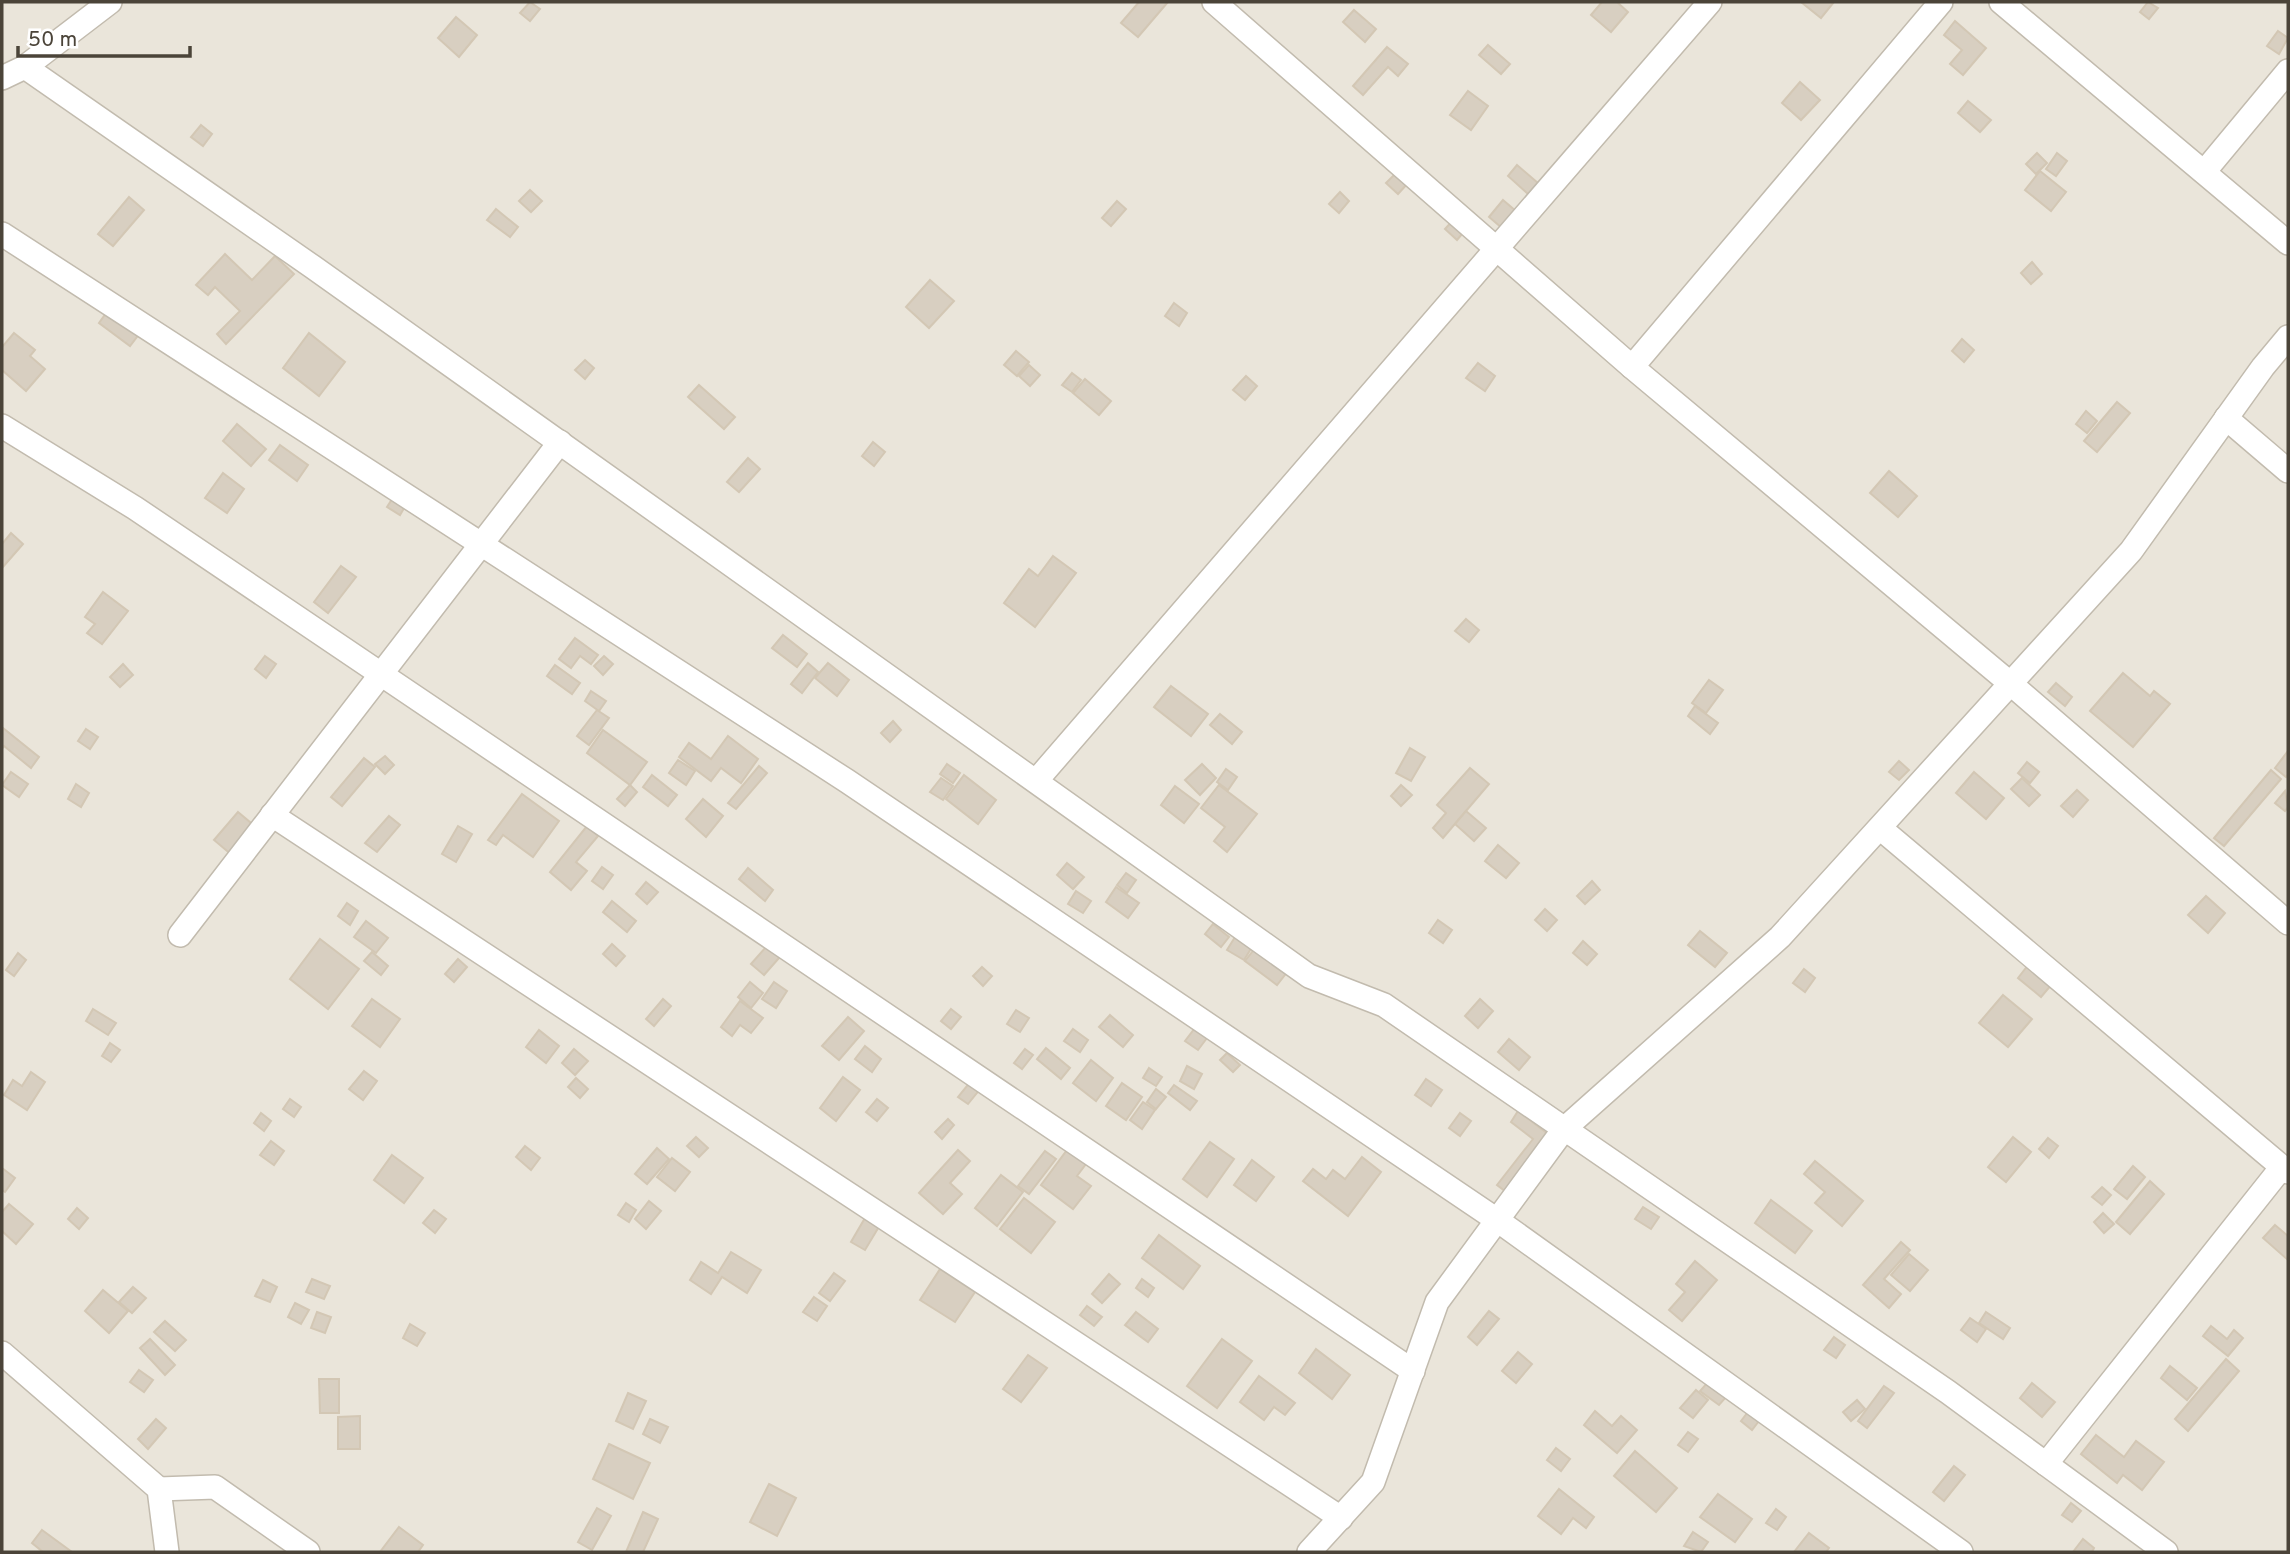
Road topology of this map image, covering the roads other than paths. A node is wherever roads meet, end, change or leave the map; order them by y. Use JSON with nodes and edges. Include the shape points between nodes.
{"nodes":[{"id":1,"x":110,"y":2,"type":"edge"},
{"id":2,"x":1214,"y":2,"type":"edge"},
{"id":3,"x":1710,"y":2,"type":"edge"},
{"id":4,"x":1941,"y":2,"type":"edge"},
{"id":5,"x":2001,"y":2,"type":"edge"},
{"id":6,"x":25,"y":67,"type":"junction"},
{"id":7,"x":2288,"y":71,"type":"edge"},
{"id":8,"x":2,"y":78,"type":"edge"},
{"id":9,"x":2204,"y":172,"type":"junction"},
{"id":10,"x":2,"y":234,"type":"edge"},
{"id":11,"x":2288,"y":243,"type":"edge"},
{"id":12,"x":1497,"y":249,"type":"junction"},
{"id":13,"x":2288,"y":337,"type":"edge"},
{"id":14,"x":1632,"y":366,"type":"junction"},
{"id":15,"x":2226,"y":418,"type":"junction"},
{"id":16,"x":2,"y":426,"type":"edge"},
{"id":17,"x":559,"y":442,"type":"junction"},
{"id":18,"x":2288,"y":471,"type":"edge"},
{"id":19,"x":481,"y":544,"type":"junction"},
{"id":20,"x":381,"y":674,"type":"junction"},
{"id":21,"x":2011,"y":684,"type":"junction"},
{"id":22,"x":1036,"y":781,"type":"junction"},
{"id":23,"x":272,"y":815,"type":"junction"},
{"id":24,"x":1880,"y":828,"type":"junction"},
{"id":25,"x":2288,"y":923,"type":"edge"},
{"id":26,"x":180,"y":934,"type":"dead end"},
{"id":27,"x":1564,"y":1129,"type":"junction"},
{"id":28,"x":2285,"y":1169,"type":"edge"},
{"id":29,"x":1497,"y":1220,"type":"junction"},
{"id":30,"x":2,"y":1353,"type":"edge"},
{"id":31,"x":1413,"y":1371,"type":"junction"},
{"id":32,"x":2046,"y":1464,"type":"junction"},
{"id":33,"x":159,"y":1489,"type":"junction"},
{"id":34,"x":1341,"y":1518,"type":"junction"},
{"id":35,"x":167,"y":1552,"type":"edge"},
{"id":36,"x":308,"y":1552,"type":"edge"},
{"id":37,"x":1309,"y":1552,"type":"edge"},
{"id":38,"x":1961,"y":1552,"type":"edge"},
{"id":39,"x":2166,"y":1552,"type":"edge"}],
"edges":[{"from":1,"to":6,"type":"street"},
{"from":2,"to":12,"type":"street"},
{"from":3,"to":12,"type":"street"},
{"from":4,"to":14,"type":"street"},
{"from":5,"to":9,"type":"street"},
{"from":6,"to":8,"type":"street"},
{"from":6,"to":17,"type":"street"},
{"from":7,"to":9,"type":"street"},
{"from":9,"to":11,"type":"street"},
{"from":10,"to":19,"type":"street"},
{"from":12,"to":14,"type":"street"},
{"from":12,"to":22,"type":"street"},
{"from":13,"to":15,"type":"street"},
{"from":14,"to":21,"type":"street"},
{"from":15,"to":18,"type":"street"},
{"from":15,"to":21,"type":"street","via":[[2131,551]]},
{"from":16,"to":20,"type":"street","via":[[135,508]]},
{"from":17,"to":19,"type":"street"},
{"from":17,"to":22,"type":"street"},
{"from":19,"to":20,"type":"street"},
{"from":19,"to":29,"type":"street","via":[[847,781]]},
{"from":20,"to":23,"type":"street"},
{"from":20,"to":31,"type":"street"},
{"from":21,"to":24,"type":"street"},
{"from":21,"to":25,"type":"street"},
{"from":22,"to":27,"type":"street","via":[[1309,976],[1384,1005]]},
{"from":23,"to":26,"type":"street"},
{"from":23,"to":34,"type":"street"},
{"from":24,"to":27,"type":"street","via":[[1780,937]]},
{"from":24,"to":28,"type":"street"},
{"from":27,"to":29,"type":"street"},
{"from":27,"to":32,"type":"street"},
{"from":28,"to":32,"type":"street"},
{"from":29,"to":31,"type":"street","via":[[1437,1302]]},
{"from":29,"to":38,"type":"street"},
{"from":30,"to":33,"type":"street"},
{"from":31,"to":34,"type":"street","via":[[1373,1482]]},
{"from":32,"to":39,"type":"street"},
{"from":33,"to":35,"type":"street"},
{"from":33,"to":36,"type":"street","via":[[215,1487]]},
{"from":34,"to":37,"type":"street"}]}
